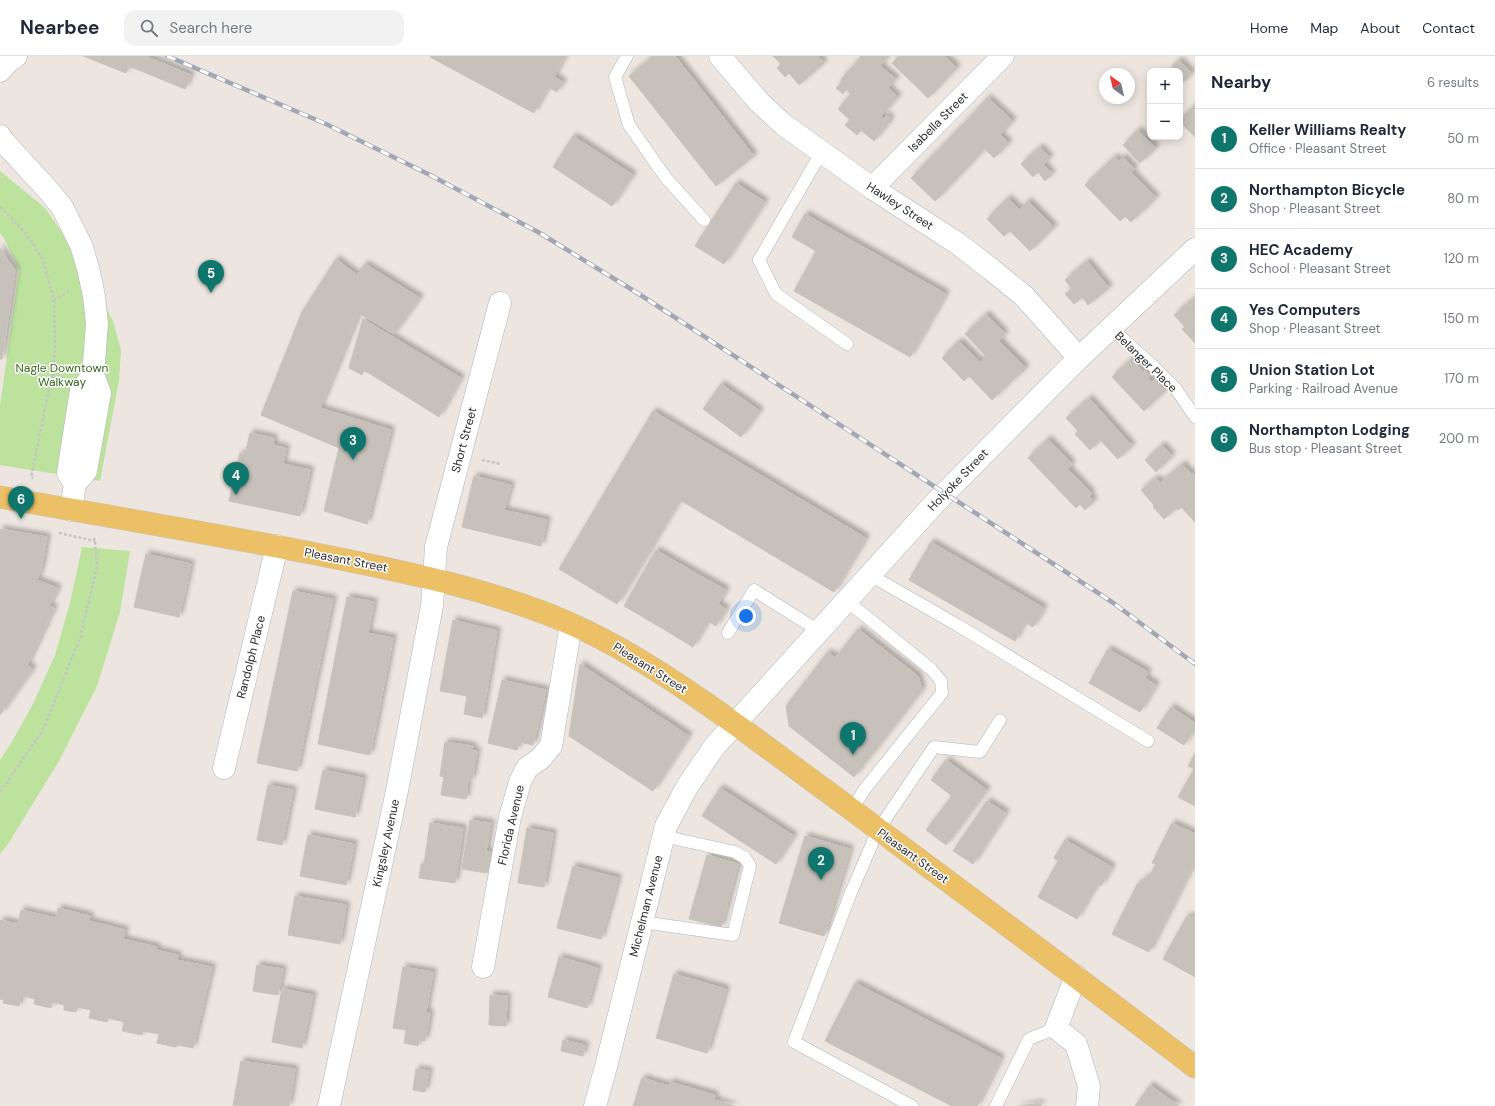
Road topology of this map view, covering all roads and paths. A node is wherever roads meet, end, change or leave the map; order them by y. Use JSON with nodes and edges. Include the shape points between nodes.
{"nodes":[{"id":1,"x":16,"y":56,"type":"edge"},
{"id":2,"x":627,"y":56,"type":"edge"},
{"id":3,"x":720,"y":56,"type":"edge"},
{"id":4,"x":1003,"y":56,"type":"edge"},
{"id":5,"x":0,"y":71,"type":"edge"},
{"id":6,"x":0,"y":136,"type":"edge"},
{"id":7,"x":821,"y":153,"type":"junction"},
{"id":8,"x":872,"y":188,"type":"junction"},
{"id":9,"x":0,"y":207,"type":"edge"},
{"id":10,"x":704,"y":220,"type":"dead end"},
{"id":11,"x":1195,"y":249,"type":"edge"},
{"id":12,"x":76,"y":288,"type":"dead end"},
{"id":13,"x":54,"y":300,"type":"junction"},
{"id":14,"x":500,"y":303,"type":"dead end"},
{"id":15,"x":1111,"y":328,"type":"junction"},
{"id":16,"x":847,"y":344,"type":"dead end"},
{"id":17,"x":1079,"y":358,"type":"junction"},
{"id":18,"x":1195,"y":417,"type":"edge"},
{"id":19,"x":488,"y":462,"type":"dead end"},
{"id":20,"x":500,"y":464,"type":"dead end"},
{"id":21,"x":38,"y":479,"type":"dead end"},
{"id":22,"x":0,"y":497,"type":"edge"},
{"id":23,"x":71,"y":510,"type":"junction"},
{"id":24,"x":56,"y":533,"type":"dead end"},
{"id":25,"x":277,"y":546,"type":"junction"},
{"id":26,"x":870,"y":575,"type":"junction"},
{"id":27,"x":434,"y":578,"type":"junction"},
{"id":28,"x":847,"y":600,"type":"junction"},
{"id":29,"x":571,"y":624,"type":"junction"},
{"id":30,"x":819,"y":631,"type":"junction"},
{"id":31,"x":728,"y":633,"type":"dead end"},
{"id":32,"x":1000,"y":720,"type":"dead end"},
{"id":33,"x":735,"y":724,"type":"junction"},
{"id":34,"x":1148,"y":741,"type":"dead end"},
{"id":35,"x":224,"y":768,"type":"dead end"},
{"id":36,"x":0,"y":792,"type":"edge"},
{"id":37,"x":852,"y":810,"type":"junction"},
{"id":38,"x":878,"y":830,"type":"junction"},
{"id":39,"x":663,"y":836,"type":"junction"},
{"id":40,"x":642,"y":922,"type":"junction"},
{"id":41,"x":483,"y":967,"type":"dead end"},
{"id":42,"x":1076,"y":976,"type":"junction"},
{"id":43,"x":1056,"y":1028,"type":"junction"},
{"id":44,"x":1195,"y":1067,"type":"edge"},
{"id":45,"x":329,"y":1106,"type":"edge"},
{"id":46,"x":595,"y":1106,"type":"edge"},
{"id":47,"x":912,"y":1106,"type":"edge"},
{"id":48,"x":996,"y":1106,"type":"edge"},
{"id":49,"x":1088,"y":1106,"type":"edge"}],
"edges":[{"from":1,"to":5,"type":"street"},
{"from":2,"to":10,"type":"lane","via":[[615,77],[629,125],[666,178]]},
{"from":3,"to":7,"type":"street","name":"Hawley Street","via":[[760,103]]},
{"from":4,"to":8,"type":"street","name":"Isabella Street"},
{"from":6,"to":23,"type":"street","via":[[62,207],[81,245],[91,281],[97,324],[93,375],[81,390],[68,473],[75,484]]},
{"from":7,"to":8,"type":"street","name":"Hawley Street"},
{"from":7,"to":16,"type":"lane","via":[[759,260],[776,294]]},
{"from":8,"to":17,"type":"street","name":"Hawley Street","via":[[957,243],[1024,296]]},
{"from":9,"to":13,"type":"path","via":[[20,226],[43,260]]},
{"from":11,"to":15,"type":"street","name":"Holyoke Street"},
{"from":12,"to":13,"type":"path"},
{"from":13,"to":21,"type":"path","via":[[55,349],[52,375],[31,477]]},
{"from":14,"to":27,"type":"street","name":"Short Street","via":[[436,547]]},
{"from":15,"to":17,"type":"street","name":"Holyoke Street"},
{"from":15,"to":18,"type":"lane","name":"Belanger Place","via":[[1176,389]]},
{"from":17,"to":26,"type":"street","name":"Holyoke Street","via":[[935,503]]},
{"from":19,"to":20,"type":"path"},
{"from":22,"to":23,"type":"main road","name":"Pleasant Street"},
{"from":23,"to":25,"type":"main road","name":"Pleasant Street"},
{"from":24,"to":36,"type":"path","via":[[95,541],[98,567],[80,638],[43,730]]},
{"from":25,"to":27,"type":"main road","name":"Pleasant Street"},
{"from":25,"to":35,"type":"street","name":"Randolph Place"},
{"from":26,"to":28,"type":"street","name":"Holyoke Street"},
{"from":26,"to":34,"type":"lane"},
{"from":27,"to":29,"type":"main road","name":"Pleasant Street","via":[[511,600]]},
{"from":27,"to":45,"type":"street","name":"Kingsley Avenue","via":[[432,606],[397,791]]},
{"from":28,"to":30,"type":"street","name":"Holyoke Street"},
{"from":28,"to":37,"type":"lane","via":[[931,669],[941,680],[942,693],[864,790]]},
{"from":29,"to":33,"type":"main road","name":"Pleasant Street","via":[[624,650]]},
{"from":29,"to":41,"type":"street","name":"Florida Avenue","via":[[550,746],[540,759],[528,768],[520,782],[510,817]]},
{"from":30,"to":31,"type":"lane","via":[[754,590]]},
{"from":30,"to":33,"type":"street","name":"Holyoke Street"},
{"from":32,"to":38,"type":"lane","via":[[980,752],[934,747]]},
{"from":33,"to":37,"type":"main road","name":"Pleasant Street"},
{"from":33,"to":39,"type":"street","name":"Michelman Avenue","via":[[714,747],[687,787]]},
{"from":37,"to":38,"type":"main road","name":"Pleasant Street"},
{"from":38,"to":42,"type":"main road","name":"Pleasant Street"},
{"from":38,"to":47,"type":"lane","via":[[850,895],[794,1042]]},
{"from":39,"to":40,"type":"street","name":"Michelman Avenue"},
{"from":39,"to":40,"type":"lane","via":[[735,852],[750,866],[733,935]]},
{"from":40,"to":46,"type":"street","name":"Michelman Avenue"},
{"from":42,"to":43,"type":"street"},
{"from":42,"to":44,"type":"main road","name":"Pleasant Street"},
{"from":43,"to":48,"type":"lane","via":[[1029,1039]]},
{"from":43,"to":49,"type":"street","via":[[1076,1044],[1089,1086]]}]}
